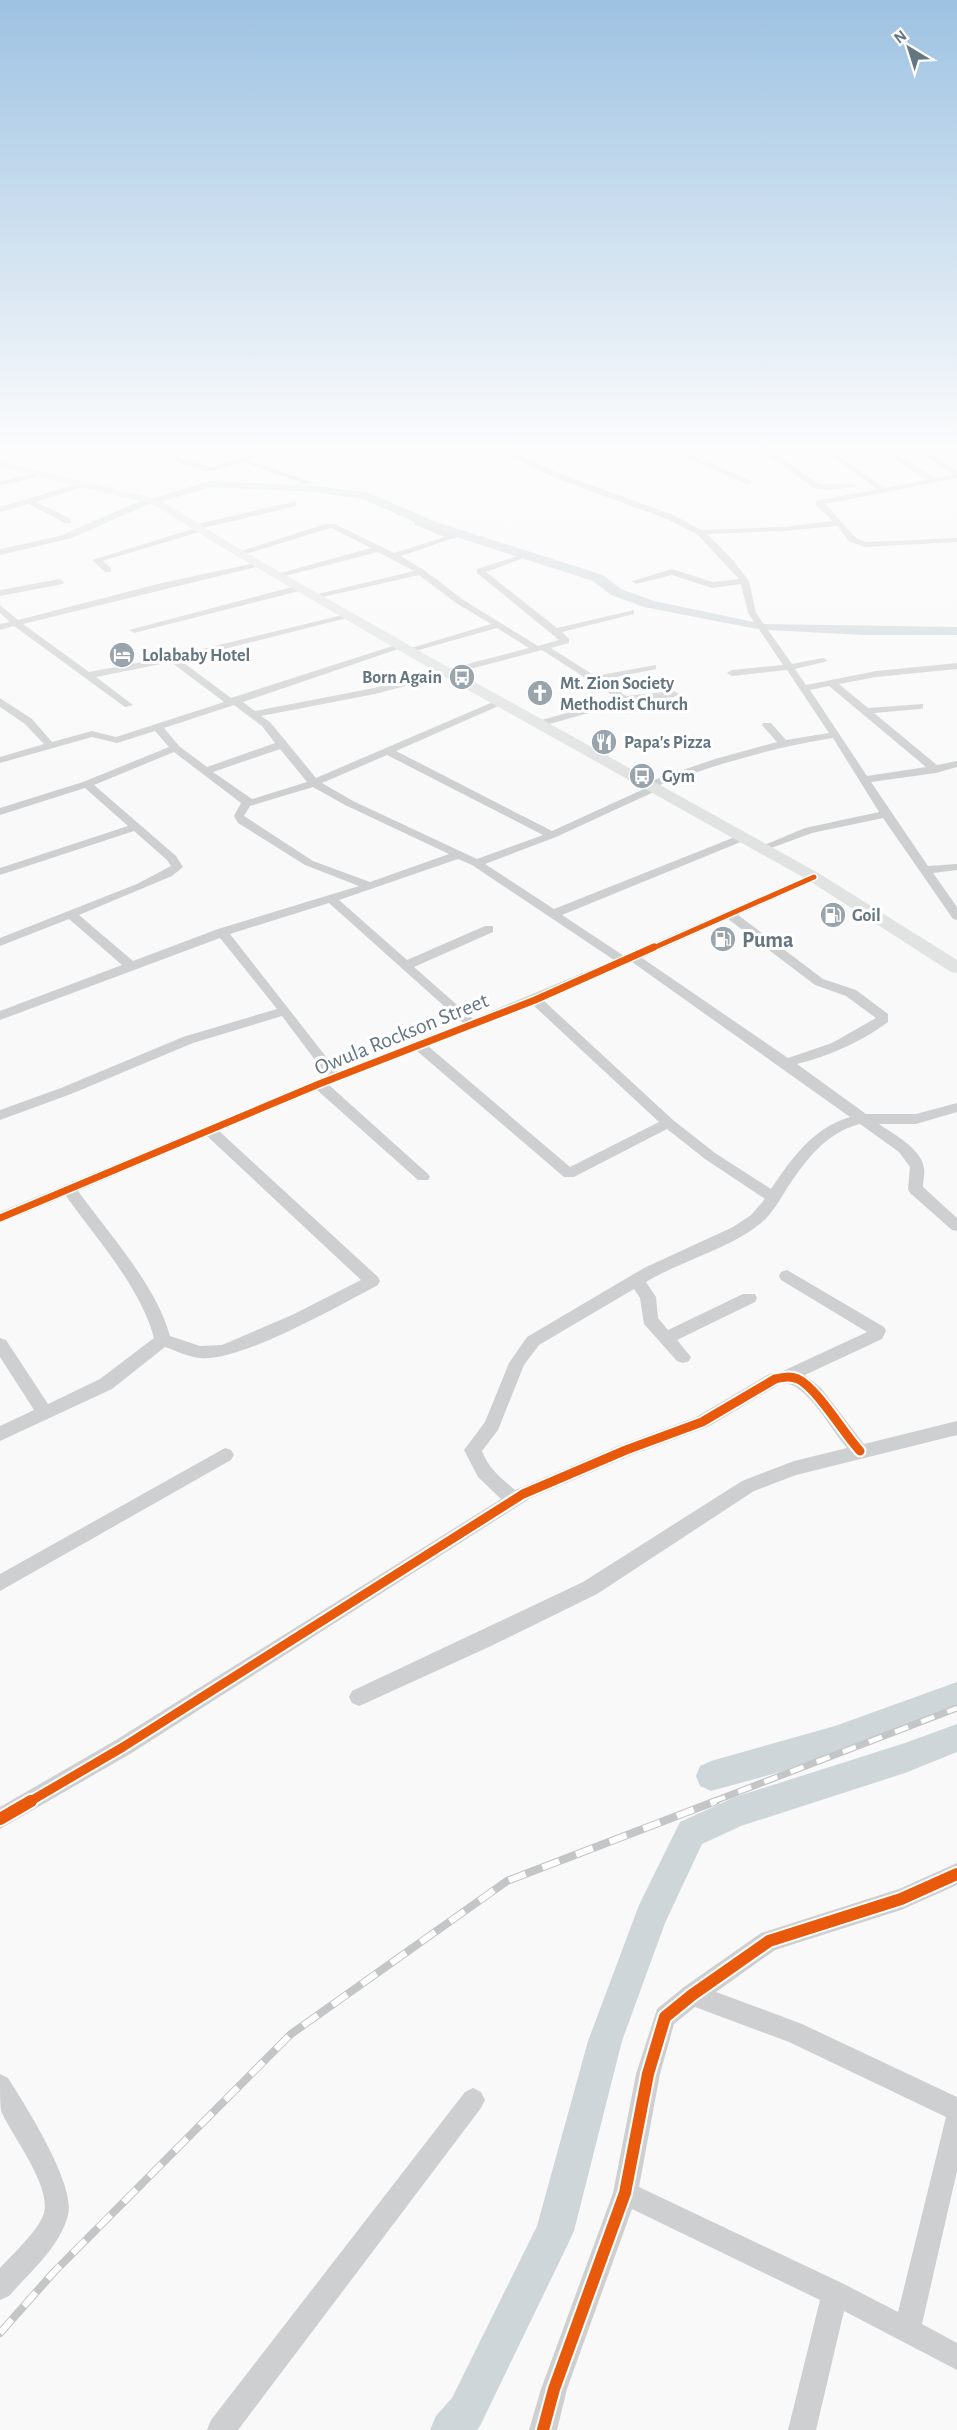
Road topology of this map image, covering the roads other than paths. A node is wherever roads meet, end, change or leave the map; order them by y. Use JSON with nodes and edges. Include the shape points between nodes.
{"nodes":[{"id":1,"x":101,"y":558,"type":"edge"},
{"id":2,"x":248,"y":558,"type":"edge"},
{"id":3,"x":344,"y":558,"type":"edge"},
{"id":4,"x":398,"y":558,"type":"edge"},
{"id":5,"x":514,"y":558,"type":"edge"},
{"id":6,"x":725,"y":558,"type":"edge"},
{"id":7,"x":260,"y":565,"type":"junction"},
{"id":8,"x":108,"y":570,"type":"dead end"},
{"id":9,"x":421,"y":572,"type":"junction"},
{"id":10,"x":280,"y":576,"type":"junction"},
{"id":11,"x":745,"y":580,"type":"junction"},
{"id":12,"x":636,"y":581,"type":"dead end"},
{"id":13,"x":60,"y":582,"type":"dead end"},
{"id":14,"x":300,"y":588,"type":"junction"},
{"id":15,"x":0,"y":593,"type":"edge"},
{"id":16,"x":317,"y":597,"type":"junction"},
{"id":17,"x":0,"y":608,"type":"edge"},
{"id":18,"x":632,"y":612,"type":"dead end"},
{"id":19,"x":348,"y":615,"type":"junction"},
{"id":20,"x":16,"y":623,"type":"junction"},
{"id":21,"x":498,"y":624,"type":"junction"},
{"id":22,"x":0,"y":627,"type":"edge"},
{"id":23,"x":134,"y":630,"type":"dead end"},
{"id":24,"x":556,"y":631,"type":"junction"},
{"id":25,"x":407,"y":648,"type":"junction"},
{"id":26,"x":540,"y":648,"type":"junction"},
{"id":27,"x":173,"y":659,"type":"junction"},
{"id":28,"x":823,"y":661,"type":"dead end"},
{"id":29,"x":957,"y":666,"type":"edge"},
{"id":30,"x":653,"y":667,"type":"dead end"},
{"id":31,"x":789,"y":667,"type":"junction"},
{"id":32,"x":448,"y":673,"type":"junction"},
{"id":33,"x":732,"y":673,"type":"dead end"},
{"id":34,"x":90,"y":675,"type":"junction"},
{"id":35,"x":593,"y":679,"type":"junction"},
{"id":36,"x":832,"y":683,"type":"junction"},
{"id":37,"x":803,"y":688,"type":"junction"},
{"id":38,"x":675,"y":694,"type":"dead end"},
{"id":39,"x":624,"y":699,"type":"junction"},
{"id":40,"x":231,"y":700,"type":"junction"},
{"id":41,"x":500,"y":702,"type":"junction"},
{"id":42,"x":128,"y":705,"type":"dead end"},
{"id":43,"x":2,"y":706,"type":"edge"},
{"id":44,"x":920,"y":706,"type":"dead end"},
{"id":45,"x":864,"y":711,"type":"junction"},
{"id":46,"x":254,"y":714,"type":"junction"},
{"id":47,"x":538,"y":724,"type":"junction"},
{"id":48,"x":767,"y":725,"type":"dead end"},
{"id":49,"x":157,"y":726,"type":"junction"},
{"id":50,"x":836,"y":735,"type":"junction"},
{"id":51,"x":782,"y":742,"type":"junction"},
{"id":52,"x":281,"y":745,"type":"junction"},
{"id":53,"x":50,"y":746,"type":"junction"},
{"id":54,"x":175,"y":748,"type":"junction"},
{"id":55,"x":387,"y":751,"type":"junction"},
{"id":56,"x":0,"y":760,"type":"edge"},
{"id":57,"x":957,"y":764,"type":"edge"},
{"id":58,"x":936,"y":770,"type":"junction"},
{"id":59,"x":206,"y":771,"type":"junction"},
{"id":60,"x":864,"y":779,"type":"junction"},
{"id":61,"x":315,"y":783,"type":"junction"},
{"id":62,"x":87,"y":784,"type":"junction"},
{"id":63,"x":652,"y":786,"type":"junction"},
{"id":64,"x":247,"y":802,"type":"junction"},
{"id":65,"x":0,"y":812,"type":"edge"},
{"id":66,"x":886,"y":814,"type":"junction"},
{"id":67,"x":135,"y":826,"type":"junction"},
{"id":68,"x":552,"y":835,"type":"junction"},
{"id":69,"x":744,"y":837,"type":"junction"},
{"id":70,"x":763,"y":848,"type":"junction"},
{"id":71,"x":461,"y":855,"type":"junction"},
{"id":72,"x":476,"y":863,"type":"junction"},
{"id":73,"x":957,"y":867,"type":"edge"},
{"id":74,"x":925,"y":870,"type":"junction"},
{"id":75,"x":0,"y":872,"type":"edge"},
{"id":76,"x":814,"y":877,"type":"junction"},
{"id":77,"x":370,"y":886,"type":"junction"},
{"id":78,"x":331,"y":899,"type":"junction"},
{"id":79,"x":553,"y":914,"type":"junction"},
{"id":80,"x":72,"y":915,"type":"junction"},
{"id":81,"x":730,"y":915,"type":"junction"},
{"id":82,"x":957,"y":916,"type":"edge"},
{"id":83,"x":489,"y":929,"type":"dead end"},
{"id":84,"x":222,"y":932,"type":"junction"},
{"id":85,"x":0,"y":942,"type":"edge"},
{"id":86,"x":626,"y":958,"type":"junction"},
{"id":87,"x":131,"y":966,"type":"junction"},
{"id":88,"x":405,"y":966,"type":"junction"},
{"id":89,"x":957,"y":968,"type":"edge"},
{"id":90,"x":535,"y":999,"type":"junction"},
{"id":91,"x":285,"y":1011,"type":"junction"},
{"id":92,"x":0,"y":1016,"type":"edge"},
{"id":93,"x":471,"y":1024,"type":"junction"},
{"id":94,"x":419,"y":1046,"type":"junction"},
{"id":95,"x":786,"y":1063,"type":"junction"},
{"id":96,"x":334,"y":1078,"type":"junction"},
{"id":97,"x":319,"y":1084,"type":"junction"},
{"id":98,"x":957,"y":1107,"type":"edge"},
{"id":99,"x":0,"y":1115,"type":"edge"},
{"id":100,"x":864,"y":1119,"type":"junction"},
{"id":101,"x":668,"y":1123,"type":"junction"},
{"id":102,"x":210,"y":1131,"type":"junction"},
{"id":103,"x":423,"y":1177,"type":"dead end"},
{"id":104,"x":69,"y":1189,"type":"junction"},
{"id":105,"x":772,"y":1197,"type":"junction"},
{"id":106,"x":0,"y":1218,"type":"edge"},
{"id":107,"x":957,"y":1226,"type":"edge"},
{"id":108,"x":787,"y":1276,"type":"dead end"},
{"id":109,"x":636,"y":1280,"type":"junction"},
{"id":110,"x":748,"y":1298,"type":"dead end"},
{"id":111,"x":666,"y":1338,"type":"junction"},
{"id":112,"x":163,"y":1340,"type":"junction"},
{"id":113,"x":0,"y":1344,"type":"edge"},
{"id":114,"x":683,"y":1357,"type":"dead end"},
{"id":115,"x":788,"y":1376,"type":"junction"},
{"id":116,"x":45,"y":1413,"type":"junction"},
{"id":117,"x":957,"y":1428,"type":"edge"},
{"id":118,"x":0,"y":1434,"type":"edge"},
{"id":119,"x":860,"y":1451,"type":"junction"},
{"id":120,"x":225,"y":1455,"type":"dead end"},
{"id":121,"x":514,"y":1500,"type":"junction"},
{"id":122,"x":0,"y":1582,"type":"edge"},
{"id":123,"x":358,"y":1697,"type":"dead end"},
{"id":124,"x":0,"y":1819,"type":"edge"},
{"id":125,"x":957,"y":1874,"type":"edge"},
{"id":126,"x":692,"y":1995,"type":"junction"},
{"id":127,"x":0,"y":2086,"type":"edge"},
{"id":128,"x":473,"y":2100,"type":"dead end"},
{"id":129,"x":957,"y":2110,"type":"edge"},
{"id":130,"x":957,"y":2119,"type":"edge"},
{"id":131,"x":625,"y":2193,"type":"junction"},
{"id":132,"x":0,"y":2287,"type":"edge"},
{"id":133,"x":836,"y":2293,"type":"junction"},
{"id":134,"x":907,"y":2331,"type":"junction"},
{"id":135,"x":957,"y":2357,"type":"edge"},
{"id":136,"x":221,"y":2430,"type":"edge"},
{"id":137,"x":543,"y":2430,"type":"edge"},
{"id":138,"x":802,"y":2430,"type":"edge"}],
"edges":[{"from":1,"to":8,"type":"street","via":[[96,560]]},
{"from":2,"to":7,"type":"main road"},
{"from":3,"to":10,"type":"street"},
{"from":4,"to":9,"type":"street"},
{"from":5,"to":24,"type":"street","via":[[480,571]]},
{"from":6,"to":11,"type":"street"},
{"from":7,"to":10,"type":"main road"},
{"from":7,"to":20,"type":"street"},
{"from":9,"to":16,"type":"street"},
{"from":9,"to":21,"type":"street"},
{"from":10,"to":14,"type":"main road"},
{"from":11,"to":12,"type":"street","via":[[712,585],[672,572]]},
{"from":11,"to":31,"type":"street","via":[[752,613]]},
{"from":13,"to":15,"type":"street"},
{"from":14,"to":16,"type":"main road"},
{"from":14,"to":23,"type":"street"},
{"from":16,"to":19,"type":"main road"},
{"from":17,"to":20,"type":"street"},
{"from":18,"to":24,"type":"street"},
{"from":19,"to":25,"type":"main road"},
{"from":19,"to":27,"type":"street"},
{"from":20,"to":22,"type":"street"},
{"from":20,"to":34,"type":"street"},
{"from":21,"to":25,"type":"street"},
{"from":21,"to":26,"type":"street"},
{"from":24,"to":26,"type":"street","via":[[566,641]]},
{"from":25,"to":32,"type":"main road"},
{"from":25,"to":40,"type":"street"},
{"from":26,"to":32,"type":"street"},
{"from":26,"to":35,"type":"street"},
{"from":27,"to":34,"type":"street"},
{"from":27,"to":40,"type":"street"},
{"from":28,"to":31,"type":"street"},
{"from":29,"to":36,"type":"street"},
{"from":30,"to":35,"type":"street"},
{"from":31,"to":33,"type":"street"},
{"from":31,"to":37,"type":"street"},
{"from":32,"to":41,"type":"main road"},
{"from":32,"to":46,"type":"street"},
{"from":34,"to":42,"type":"street"},
{"from":35,"to":39,"type":"street"},
{"from":36,"to":37,"type":"street"},
{"from":36,"to":45,"type":"street"},
{"from":37,"to":50,"type":"street"},
{"from":38,"to":39,"type":"street"},
{"from":39,"to":47,"type":"street"},
{"from":40,"to":46,"type":"street"},
{"from":40,"to":49,"type":"street"},
{"from":41,"to":47,"type":"main road"},
{"from":41,"to":55,"type":"street"},
{"from":43,"to":53,"type":"street","via":[[20,715]]},
{"from":44,"to":45,"type":"street"},
{"from":45,"to":58,"type":"street"},
{"from":46,"to":52,"type":"street"},
{"from":47,"to":63,"type":"main road"},
{"from":48,"to":51,"type":"street"},
{"from":49,"to":53,"type":"street","via":[[117,740],[95,733]]},
{"from":49,"to":54,"type":"street"},
{"from":50,"to":51,"type":"street"},
{"from":50,"to":60,"type":"street"},
{"from":51,"to":63,"type":"street","via":[[718,760]]},
{"from":52,"to":59,"type":"street"},
{"from":52,"to":61,"type":"street"},
{"from":53,"to":56,"type":"street"},
{"from":54,"to":59,"type":"street"},
{"from":54,"to":62,"type":"street"},
{"from":55,"to":61,"type":"street"},
{"from":55,"to":68,"type":"street"},
{"from":57,"to":58,"type":"street"},
{"from":58,"to":60,"type":"street"},
{"from":59,"to":64,"type":"street"},
{"from":60,"to":66,"type":"street"},
{"from":61,"to":64,"type":"street"},
{"from":61,"to":71,"type":"street","via":[[358,808]]},
{"from":62,"to":65,"type":"street"},
{"from":62,"to":67,"type":"street"},
{"from":63,"to":68,"type":"street"},
{"from":63,"to":69,"type":"main road"},
{"from":64,"to":77,"type":"street","via":[[240,812],[242,821],[309,863]]},
{"from":66,"to":70,"type":"street","via":[[809,830]]},
{"from":66,"to":74,"type":"street"},
{"from":67,"to":75,"type":"street"},
{"from":67,"to":80,"type":"street","via":[[177,867]]},
{"from":68,"to":72,"type":"street"},
{"from":69,"to":70,"type":"main road"},
{"from":69,"to":79,"type":"street"},
{"from":70,"to":76,"type":"main road"},
{"from":71,"to":72,"type":"street"},
{"from":71,"to":77,"type":"street"},
{"from":72,"to":79,"type":"street"},
{"from":73,"to":74,"type":"street"},
{"from":74,"to":82,"type":"street"},
{"from":76,"to":81,"type":"street","name":"Owula Rockson Street"},
{"from":76,"to":89,"type":"main road"},
{"from":77,"to":78,"type":"street"},
{"from":78,"to":84,"type":"street"},
{"from":78,"to":88,"type":"street"},
{"from":79,"to":86,"type":"street"},
{"from":80,"to":85,"type":"street"},
{"from":80,"to":87,"type":"street"},
{"from":81,"to":86,"type":"street","name":"Owula Rockson Street"},
{"from":81,"to":95,"type":"street","via":[[819,982],[851,993],[882,1014],[883,1019],[858,1034],[806,1059]]},
{"from":83,"to":88,"type":"street"},
{"from":84,"to":87,"type":"street"},
{"from":84,"to":91,"type":"street"},
{"from":86,"to":90,"type":"street","name":"Owula Rockson Street"},
{"from":86,"to":95,"type":"street"},
{"from":87,"to":92,"type":"street"},
{"from":88,"to":93,"type":"street"},
{"from":90,"to":93,"type":"street","name":"Owula Rockson Street"},
{"from":90,"to":101,"type":"street"},
{"from":91,"to":96,"type":"street"},
{"from":91,"to":99,"type":"street","via":[[188,1040]]},
{"from":93,"to":94,"type":"street","name":"Owula Rockson Street"},
{"from":94,"to":96,"type":"street","name":"Owula Rockson Street"},
{"from":94,"to":101,"type":"street","via":[[569,1174]]},
{"from":95,"to":100,"type":"street"},
{"from":96,"to":97,"type":"street","name":"Owula Rockson Street"},
{"from":97,"to":102,"type":"street","name":"Owula Rockson Street"},
{"from":97,"to":103,"type":"street"},
{"from":98,"to":100,"type":"street","via":[[916,1119]]},
{"from":100,"to":105,"type":"street","via":[[836,1126],[821,1137]]},
{"from":100,"to":107,"type":"street","via":[[915,1159],[919,1169],[915,1190]]},
{"from":101,"to":105,"type":"street"},
{"from":102,"to":104,"type":"street","name":"Owula Rockson Street"},
{"from":102,"to":112,"type":"street","via":[[372,1281],[224,1351],[200,1352]]},
{"from":104,"to":106,"type":"street","name":"Owula Rockson Street"},
{"from":104,"to":112,"type":"street","via":[[150,1307]]},
{"from":105,"to":109,"type":"street","via":[[756,1219],[738,1231]]},
{"from":108,"to":115,"type":"street","via":[[878,1331]]},
{"from":109,"to":111,"type":"street","via":[[648,1297],[650,1320]]},
{"from":109,"to":121,"type":"street","via":[[533,1341],[517,1363],[492,1425],[472,1450],[488,1476]]},
{"from":110,"to":111,"type":"street"},
{"from":111,"to":114,"type":"street"},
{"from":112,"to":116,"type":"street","via":[[106,1384]]},
{"from":113,"to":116,"type":"street"},
{"from":115,"to":119,"type":"street","via":[[800,1380],[815,1393]]},
{"from":115,"to":121,"type":"street","via":[[775,1379],[702,1422],[626,1450]]},
{"from":116,"to":118,"type":"street"},
{"from":117,"to":119,"type":"street"},
{"from":119,"to":123,"type":"street","via":[[794,1468],[748,1486],[590,1588]]},
{"from":120,"to":122,"type":"street"},
{"from":121,"to":124,"type":"street","via":[[123,1747]]},
{"from":125,"to":126,"type":"street","via":[[900,1899],[770,1941]]},
{"from":126,"to":129,"type":"street","via":[[794,2032]]},
{"from":126,"to":131,"type":"street","via":[[665,2017],[648,2074]]},
{"from":127,"to":132,"type":"street","via":[[49,2178],[57,2213]]},
{"from":128,"to":136,"type":"street"},
{"from":130,"to":134,"type":"street"},
{"from":131,"to":133,"type":"street"},
{"from":131,"to":137,"type":"street","via":[[554,2389]]},
{"from":133,"to":134,"type":"street"},
{"from":133,"to":138,"type":"street"},
{"from":134,"to":135,"type":"street"}]}
